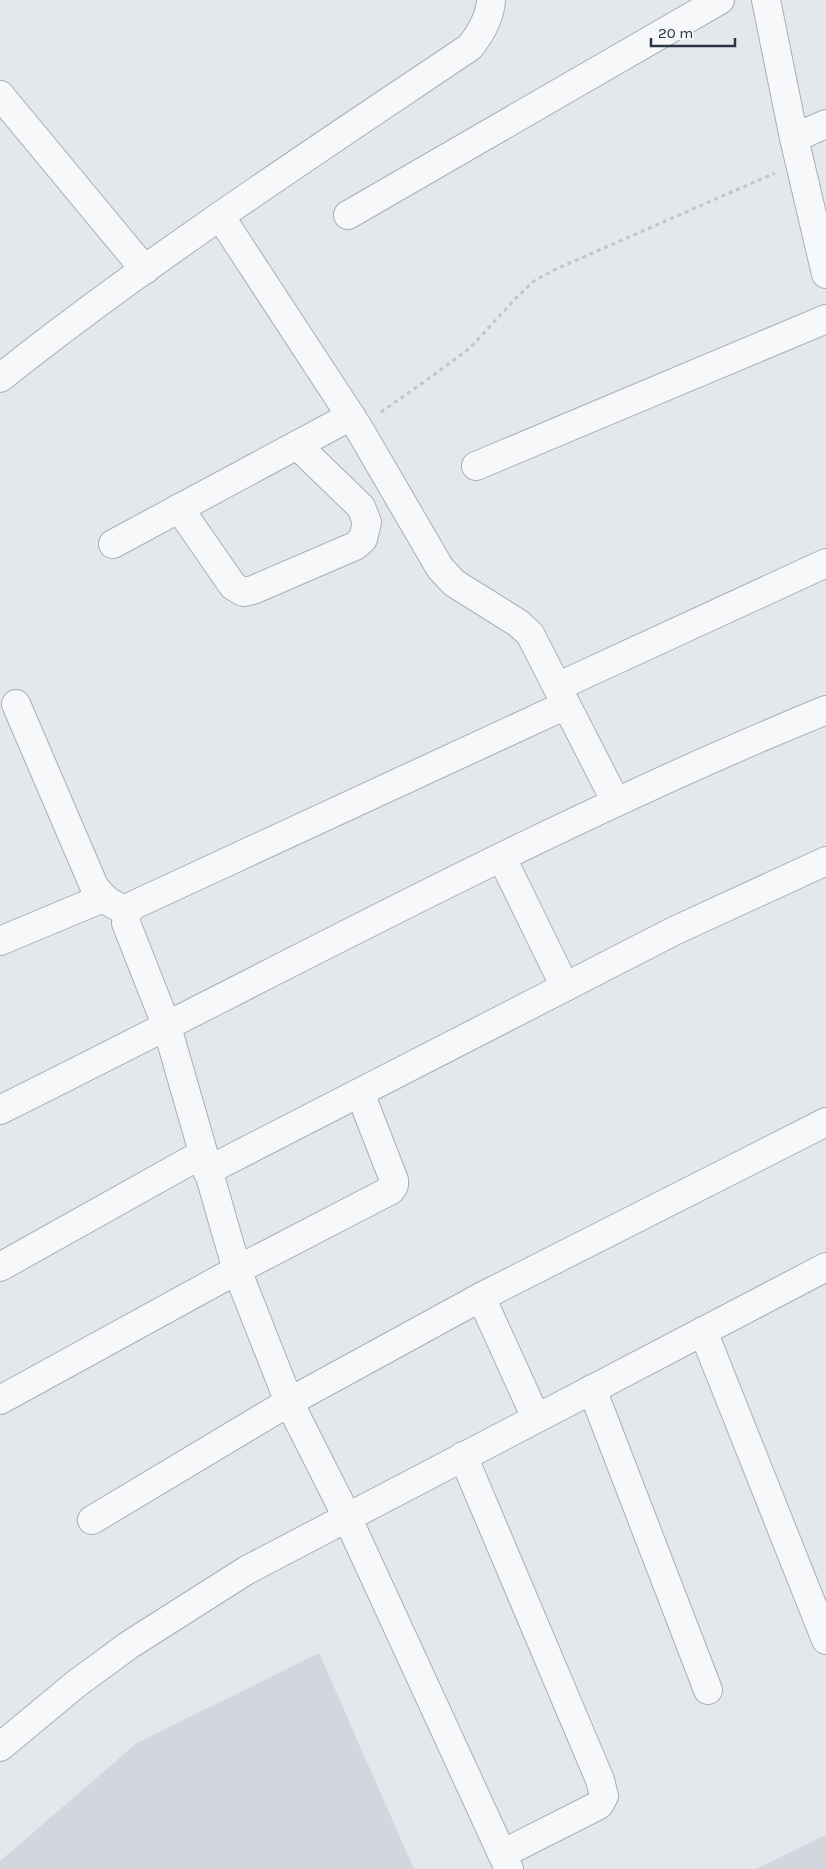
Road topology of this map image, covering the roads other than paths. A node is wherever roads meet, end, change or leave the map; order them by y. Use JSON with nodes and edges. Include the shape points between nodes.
{"nodes":[{"id":1,"x":491,"y":0,"type":"edge"},
{"id":2,"x":720,"y":0,"type":"edge"},
{"id":3,"x":767,"y":0,"type":"edge"},
{"id":4,"x":0,"y":95,"type":"edge"},
{"id":5,"x":826,"y":124,"type":"edge"},
{"id":6,"x":797,"y":150,"type":"junction"},
{"id":7,"x":348,"y":215,"type":"dead end"},
{"id":8,"x":220,"y":216,"type":"junction"},
{"id":9,"x":145,"y":270,"type":"junction"},
{"id":10,"x":826,"y":272,"type":"edge"},
{"id":11,"x":826,"y":319,"type":"edge"},
{"id":12,"x":0,"y":378,"type":"edge"},
{"id":13,"x":354,"y":422,"type":"junction"},
{"id":14,"x":297,"y":445,"type":"junction"},
{"id":15,"x":476,"y":466,"type":"dead end"},
{"id":16,"x":179,"y":508,"type":"junction"},
{"id":17,"x":113,"y":544,"type":"dead end"},
{"id":18,"x":826,"y":563,"type":"edge"},
{"id":19,"x":562,"y":696,"type":"junction"},
{"id":20,"x":16,"y":704,"type":"dead end"},
{"id":21,"x":826,"y":710,"type":"edge"},
{"id":22,"x":616,"y":802,"type":"junction"},
{"id":23,"x":502,"y":858,"type":"junction"},
{"id":24,"x":823,"y":871,"type":"edge"},
{"id":25,"x":103,"y":898,"type":"junction"},
{"id":26,"x":127,"y":911,"type":"junction"},
{"id":27,"x":0,"y":942,"type":"edge"},
{"id":28,"x":566,"y":987,"type":"junction"},
{"id":29,"x":167,"y":1027,"type":"junction"},
{"id":30,"x":360,"y":1093,"type":"junction"},
{"id":31,"x":0,"y":1110,"type":"edge"},
{"id":32,"x":826,"y":1122,"type":"edge"},
{"id":33,"x":205,"y":1162,"type":"junction"},
{"id":34,"x":1,"y":1265,"type":"edge"},
{"id":35,"x":826,"y":1267,"type":"edge"},
{"id":36,"x":237,"y":1270,"type":"junction"},
{"id":37,"x":481,"y":1297,"type":"junction"},
{"id":38,"x":703,"y":1331,"type":"junction"},
{"id":39,"x":592,"y":1389,"type":"junction"},
{"id":40,"x":0,"y":1400,"type":"edge"},
{"id":41,"x":289,"y":1402,"type":"junction"},
{"id":42,"x":536,"y":1418,"type":"junction"},
{"id":43,"x":463,"y":1456,"type":"junction"},
{"id":44,"x":347,"y":1517,"type":"junction"},
{"id":45,"x":92,"y":1520,"type":"dead end"},
{"id":46,"x":826,"y":1640,"type":"edge"},
{"id":47,"x":708,"y":1690,"type":"dead end"},
{"id":48,"x":0,"y":1747,"type":"edge"},
{"id":49,"x":506,"y":1861,"type":"edge"}],
"edges":[{"from":1,"to":8,"type":"street","via":[[490,12],[480,35],[470,47]]},
{"from":2,"to":7,"type":"street"},
{"from":3,"to":6,"type":"street"},
{"from":4,"to":9,"type":"street"},
{"from":5,"to":6,"type":"street"},
{"from":6,"to":10,"type":"street"},
{"from":8,"to":9,"type":"street"},
{"from":8,"to":13,"type":"street"},
{"from":9,"to":12,"type":"street","via":[[52,336]]},
{"from":11,"to":15,"type":"street"},
{"from":13,"to":14,"type":"street"},
{"from":13,"to":19,"type":"street","via":[[440,568],[454,583],[530,634]]},
{"from":14,"to":16,"type":"street"},
{"from":14,"to":16,"type":"street","via":[[361,507],[367,522],[363,539],[355,546],[242,592],[233,586]]},
{"from":16,"to":17,"type":"street"},
{"from":18,"to":19,"type":"street"},
{"from":19,"to":22,"type":"street"},
{"from":19,"to":26,"type":"street"},
{"from":20,"to":25,"type":"street","via":[[94,886]]},
{"from":21,"to":22,"type":"street"},
{"from":22,"to":23,"type":"street"},
{"from":23,"to":28,"type":"street"},
{"from":23,"to":29,"type":"street"},
{"from":24,"to":28,"type":"street","via":[[674,931]]},
{"from":25,"to":26,"type":"street"},
{"from":25,"to":27,"type":"street"},
{"from":26,"to":29,"type":"street","via":[[126,923]]},
{"from":28,"to":30,"type":"street"},
{"from":29,"to":31,"type":"street"},
{"from":29,"to":33,"type":"street"},
{"from":30,"to":33,"type":"street"},
{"from":30,"to":36,"type":"street","via":[[394,1185]]},
{"from":32,"to":37,"type":"street"},
{"from":33,"to":34,"type":"street"},
{"from":33,"to":36,"type":"street"},
{"from":35,"to":38,"type":"street"},
{"from":36,"to":40,"type":"street"},
{"from":36,"to":41,"type":"street"},
{"from":37,"to":41,"type":"street"},
{"from":37,"to":42,"type":"street"},
{"from":38,"to":39,"type":"street"},
{"from":38,"to":46,"type":"street"},
{"from":39,"to":42,"type":"street"},
{"from":39,"to":47,"type":"street"},
{"from":41,"to":44,"type":"street"},
{"from":41,"to":45,"type":"street"},
{"from":42,"to":43,"type":"street"},
{"from":43,"to":44,"type":"street"},
{"from":43,"to":49,"type":"street","via":[[604,1796],[599,1805]]},
{"from":44,"to":48,"type":"street","via":[[247,1570],[129,1645]]},
{"from":44,"to":49,"type":"street"}]}
